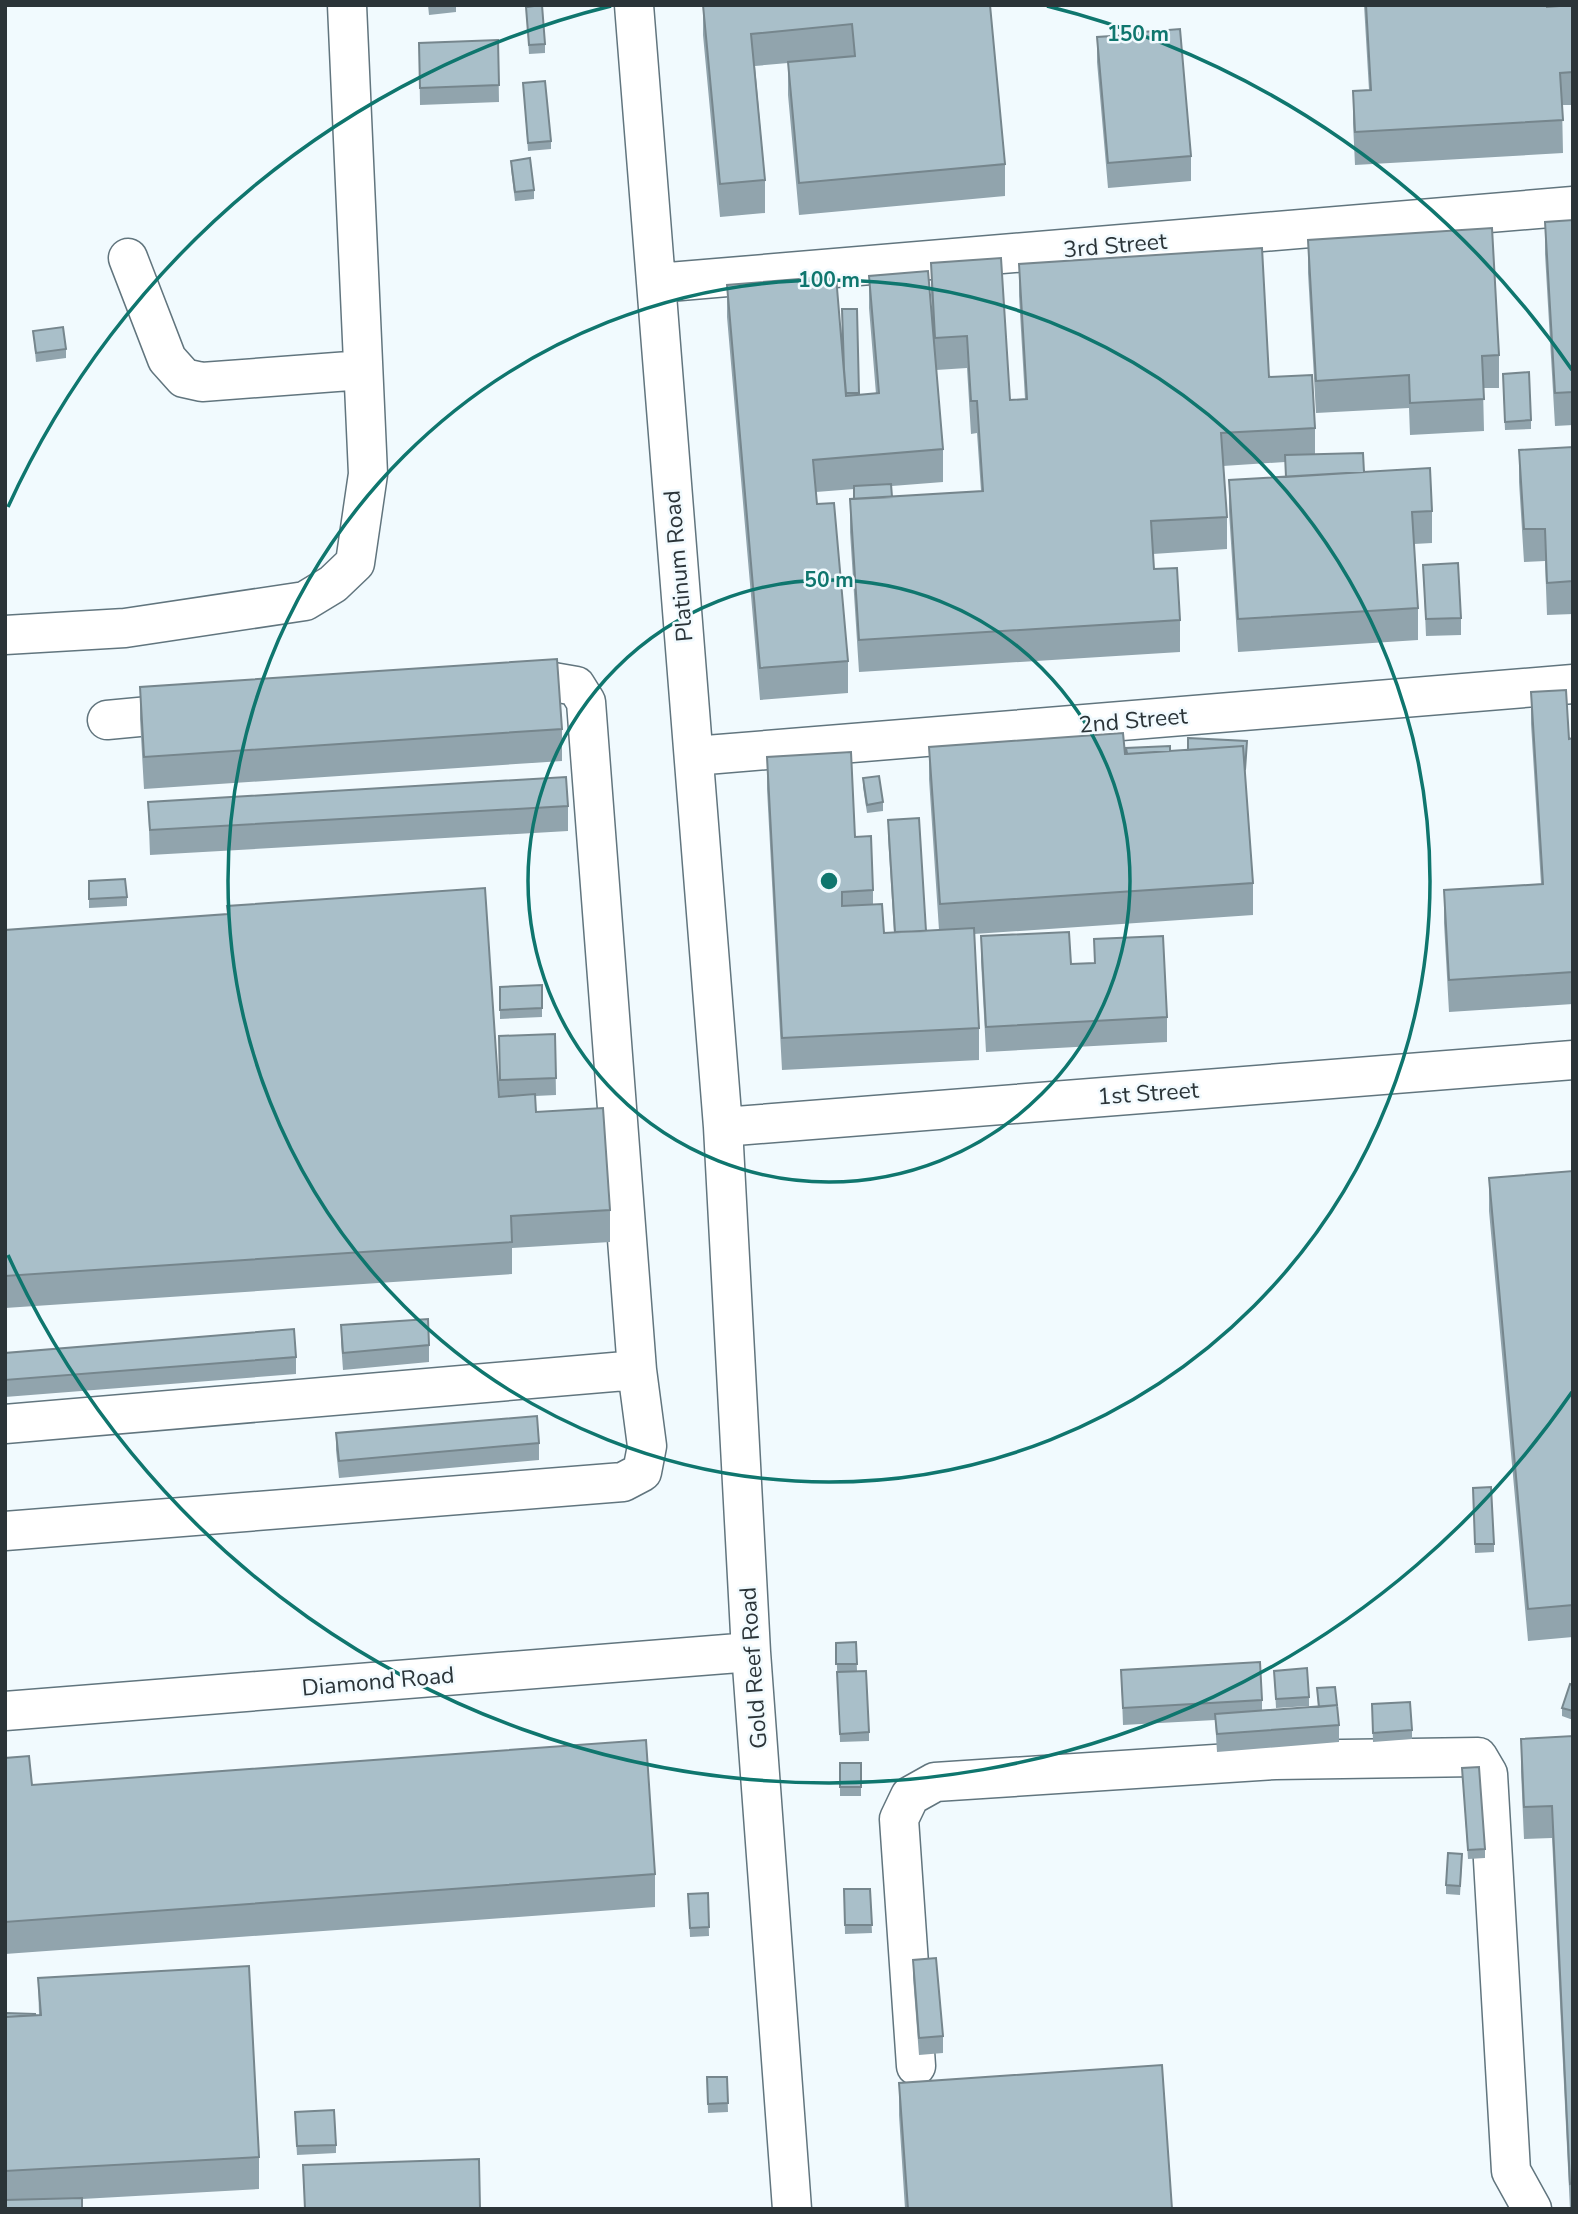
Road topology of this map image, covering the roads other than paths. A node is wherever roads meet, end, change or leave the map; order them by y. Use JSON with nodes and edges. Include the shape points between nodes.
{"nodes":[{"id":1,"x":347,"y":5,"type":"edge"},
{"id":2,"x":635,"y":5,"type":"edge"},
{"id":3,"x":1573,"y":206,"type":"edge"},
{"id":4,"x":128,"y":258,"type":"dead end"},
{"id":5,"x":657,"y":283,"type":"junction"},
{"id":6,"x":363,"y":370,"type":"junction"},
{"id":7,"x":5,"y":635,"type":"edge"},
{"id":8,"x":1573,"y":684,"type":"edge"},
{"id":9,"x":470,"y":689,"type":"edge"},
{"id":10,"x":233,"y":709,"type":"edge"},
{"id":11,"x":107,"y":720,"type":"dead end"},
{"id":12,"x":694,"y":756,"type":"junction"},
{"id":13,"x":1573,"y":1060,"type":"edge"},
{"id":14,"x":723,"y":1127,"type":"junction"},
{"id":15,"x":637,"y":1370,"type":"junction"},
{"id":16,"x":5,"y":1424,"type":"edge"},
{"id":17,"x":5,"y":1531,"type":"edge"},
{"id":18,"x":751,"y":1652,"type":"junction"},
{"id":19,"x":5,"y":1711,"type":"edge"},
{"id":20,"x":916,"y":2066,"type":"dead end"},
{"id":21,"x":792,"y":2209,"type":"edge"},
{"id":22,"x":1532,"y":2209,"type":"edge"}],
"edges":[{"from":1,"to":6,"type":"street"},
{"from":2,"to":5,"type":"street","name":"Platinum Road"},
{"from":3,"to":5,"type":"street","name":"3rd Street"},
{"from":4,"to":6,"type":"street","via":[[167,359],[184,379],[202,382]]},
{"from":5,"to":12,"type":"street","name":"Platinum Road"},
{"from":6,"to":7,"type":"street","via":[[368,474],[355,563],[333,584],[305,601],[125,628]]},
{"from":8,"to":12,"type":"street","name":"2nd Street"},
{"from":9,"to":15,"type":"street","via":[[553,682],[576,686],[586,702]]},
{"from":10,"to":11,"type":"street"},
{"from":12,"to":14,"type":"street","name":"Platinum Road"},
{"from":13,"to":14,"type":"street","name":"1st Street"},
{"from":14,"to":18,"type":"street","name":"Gold Reef Road"},
{"from":15,"to":16,"type":"street"},
{"from":15,"to":17,"type":"street","via":[[647,1446],[642,1472],[623,1482]]},
{"from":18,"to":19,"type":"street","name":"Diamond Road"},
{"from":18,"to":21,"type":"street","name":"Gold Reef Road"},
{"from":20,"to":22,"type":"street","via":[[899,1819],[909,1796],[935,1782],[1275,1760],[1478,1757],[1488,1773],[1511,2171]]}]}
